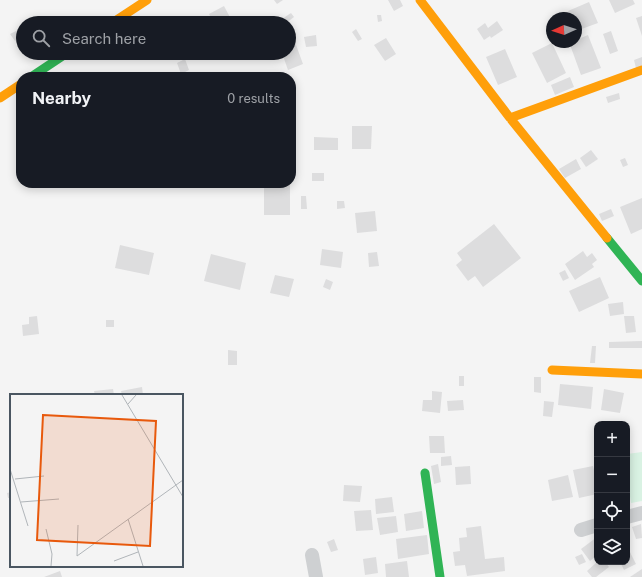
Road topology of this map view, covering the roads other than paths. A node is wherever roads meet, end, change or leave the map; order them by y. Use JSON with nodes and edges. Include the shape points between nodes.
{"nodes":[{"id":1,"x":147,"y":0,"type":"edge"},
{"id":2,"x":420,"y":0,"type":"edge"},
{"id":3,"x":123,"y":16,"type":"edge"},
{"id":4,"x":56,"y":60,"type":"edge"},
{"id":5,"x":642,"y":70,"type":"edge"},
{"id":6,"x":38,"y":72,"type":"edge"},
{"id":7,"x":16,"y":87,"type":"edge"},
{"id":8,"x":0,"y":98,"type":"edge"},
{"id":9,"x":510,"y":118,"type":"junction"},
{"id":10,"x":642,"y":280,"type":"edge"},
{"id":11,"x":552,"y":370,"type":"dead end"},
{"id":12,"x":642,"y":374,"type":"edge"},
{"id":13,"x":425,"y":473,"type":"dead end"},
{"id":14,"x":642,"y":513,"type":"edge"},
{"id":15,"x":630,"y":516,"type":"edge"},
{"id":16,"x":594,"y":526,"type":"edge"},
{"id":17,"x":581,"y":530,"type":"dead end"},
{"id":18,"x":312,"y":555,"type":"dead end"},
{"id":19,"x":316,"y":577,"type":"edge"},
{"id":20,"x":440,"y":577,"type":"edge"}],
"edges":[{"from":1,"to":3,"type":"street"},
{"from":2,"to":9,"type":"street"},
{"from":4,"to":6,"type":"street"},
{"from":5,"to":9,"type":"street"},
{"from":7,"to":8,"type":"street"},
{"from":9,"to":10,"type":"street"},
{"from":11,"to":12,"type":"street"},
{"from":13,"to":20,"type":"street"},
{"from":14,"to":15,"type":"street"},
{"from":16,"to":17,"type":"street"},
{"from":18,"to":19,"type":"street"}]}
